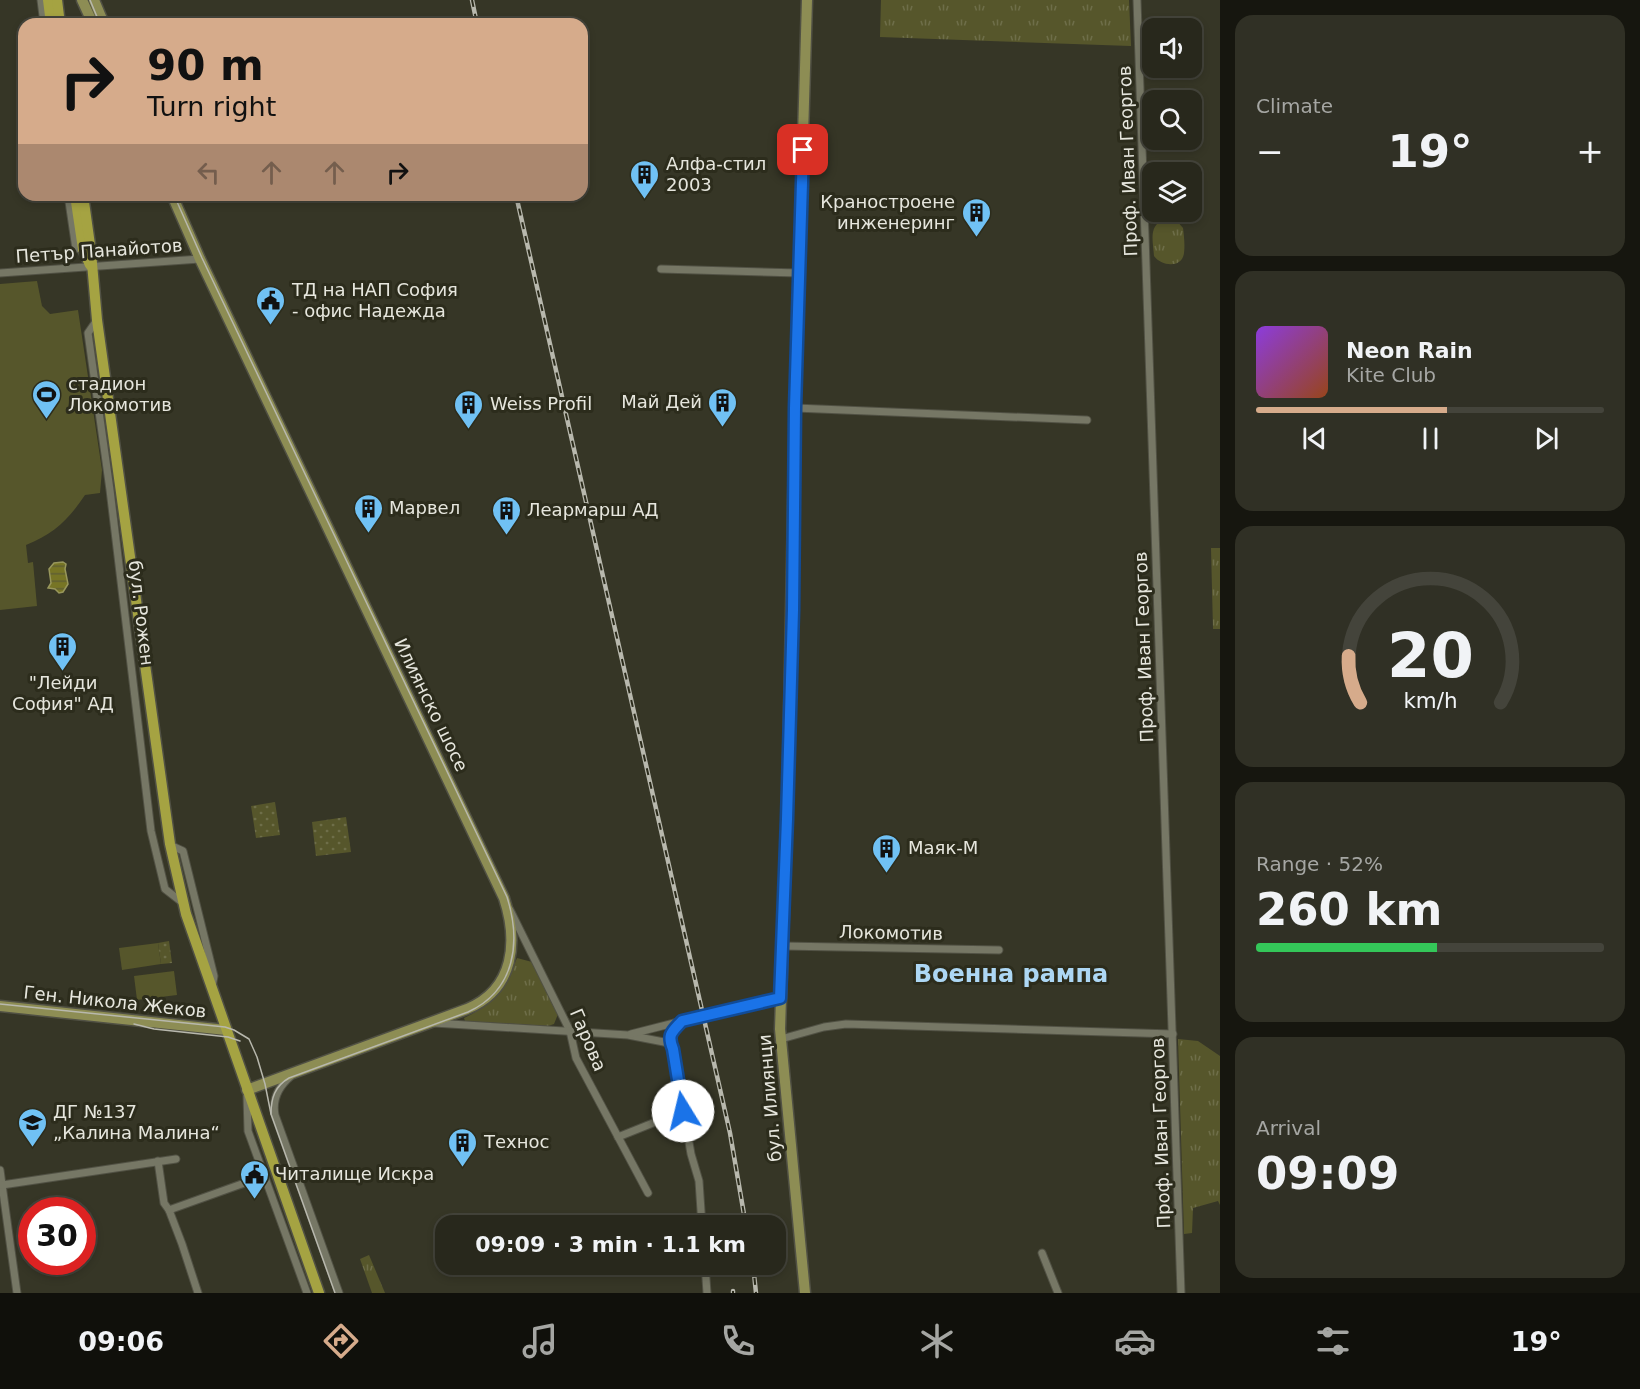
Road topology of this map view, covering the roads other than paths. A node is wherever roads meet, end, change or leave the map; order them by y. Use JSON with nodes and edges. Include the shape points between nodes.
{"nodes":[{"id":1,"x":41,"y":0,"type":"edge"},
{"id":2,"x":48,"y":0,"type":"edge"},
{"id":3,"x":57,"y":0,"type":"edge"},
{"id":4,"x":82,"y":0,"type":"edge"},
{"id":5,"x":94,"y":0,"type":"edge"},
{"id":6,"x":807,"y":0,"type":"edge"},
{"id":7,"x":1137,"y":0,"type":"edge"},
{"id":8,"x":43,"y":18,"type":"edge"},
{"id":9,"x":50,"y":18,"type":"edge"},
{"id":10,"x":59,"y":18,"type":"edge"},
{"id":11,"x":90,"y":18,"type":"edge"},
{"id":12,"x":102,"y":18,"type":"edge"},
{"id":13,"x":69,"y":201,"type":"edge"},
{"id":14,"x":76,"y":201,"type":"edge"},
{"id":15,"x":84,"y":201,"type":"edge"},
{"id":16,"x":175,"y":201,"type":"edge"},
{"id":17,"x":76,"y":249,"type":"dead end"},
{"id":18,"x":200,"y":259,"type":"junction"},
{"id":19,"x":91,"y":267,"type":"junction"},
{"id":20,"x":661,"y":269,"type":"dead end"},
{"id":21,"x":0,"y":273,"type":"edge"},
{"id":22,"x":799,"y":273,"type":"junction"},
{"id":23,"x":97,"y":320,"type":"junction"},
{"id":24,"x":795,"y":408,"type":"junction"},
{"id":25,"x":1087,"y":420,"type":"dead end"},
{"id":26,"x":170,"y":844,"type":"junction"},
{"id":27,"x":504,"y":898,"type":"junction"},
{"id":28,"x":183,"y":904,"type":"junction"},
{"id":29,"x":783,"y":946,"type":"junction"},
{"id":30,"x":999,"y":951,"type":"dead end"},
{"id":31,"x":212,"y":989,"type":"junction"},
{"id":32,"x":780,"y":998,"type":"junction"},
{"id":33,"x":0,"y":1006,"type":"edge"},
{"id":34,"x":682,"y":1021,"type":"junction"},
{"id":35,"x":430,"y":1023,"type":"junction"},
{"id":36,"x":226,"y":1030,"type":"junction"},
{"id":37,"x":570,"y":1031,"type":"junction"},
{"id":38,"x":1173,"y":1034,"type":"junction"},
{"id":39,"x":628,"y":1035,"type":"junction"},
{"id":40,"x":781,"y":1039,"type":"junction"},
{"id":41,"x":671,"y":1046,"type":"junction"},
{"id":42,"x":299,"y":1071,"type":"junction"},
{"id":43,"x":247,"y":1090,"type":"junction"},
{"id":44,"x":683,"y":1111,"type":"junction"},
{"id":45,"x":618,"y":1137,"type":"junction"},
{"id":46,"x":176,"y":1159,"type":"dead end"},
{"id":47,"x":158,"y":1161,"type":"junction"},
{"id":48,"x":0,"y":1170,"type":"edge"},
{"id":49,"x":264,"y":1176,"type":"junction"},
{"id":50,"x":2,"y":1185,"type":"junction"},
{"id":51,"x":648,"y":1193,"type":"dead end"},
{"id":52,"x":169,"y":1210,"type":"junction"},
{"id":53,"x":701,"y":1215,"type":"edge"},
{"id":54,"x":1042,"y":1253,"type":"dead end"},
{"id":55,"x":706,"y":1275,"type":"edge"},
{"id":56,"x":17,"y":1293,"type":"edge"},
{"id":57,"x":198,"y":1293,"type":"edge"},
{"id":58,"x":306,"y":1293,"type":"edge"},
{"id":59,"x":319,"y":1293,"type":"edge"},
{"id":60,"x":339,"y":1293,"type":"edge"},
{"id":61,"x":708,"y":1293,"type":"edge"},
{"id":62,"x":805,"y":1293,"type":"edge"},
{"id":63,"x":1058,"y":1293,"type":"edge"},
{"id":64,"x":1181,"y":1293,"type":"edge"}],
"edges":[{"from":1,"to":8,"type":"street"},
{"from":2,"to":9,"type":"main road"},
{"from":3,"to":10,"type":"main road"},
{"from":4,"to":11,"type":"street"},
{"from":5,"to":12,"type":"street"},
{"from":6,"to":22,"type":"street","name":"бул. Илиянци"},
{"from":7,"to":38,"type":"street","name":"Проф. Иван Георгов"},
{"from":13,"to":17,"type":"street"},
{"from":14,"to":19,"type":"main road","name":"бул. Рожен","via":[[83,249]]},
{"from":15,"to":19,"type":"main road","name":"бул. Рожен"},
{"from":16,"to":18,"type":"street","name":"Илиянско шосе"},
{"from":18,"to":19,"type":"street","name":"Петър Панайотов"},
{"from":18,"to":27,"type":"street","name":"Илиянско шосе"},
{"from":19,"to":21,"type":"street","name":"Петър Панайотов"},
{"from":19,"to":23,"type":"main road","name":"бул. Рожен"},
{"from":20,"to":22,"type":"street"},
{"from":22,"to":24,"type":"street","name":"бул. Илиянци"},
{"from":23,"to":26,"type":"main road","name":"бул. Рожен"},
{"from":23,"to":28,"type":"street","name":"бул. Рожен","via":[[88,333],[151,831],[165,889]]},
{"from":24,"to":25,"type":"street"},
{"from":24,"to":29,"type":"street","name":"бул. Илиянци"},
{"from":26,"to":28,"type":"main road","name":"бул. Рожен"},
{"from":26,"to":31,"type":"street","name":"бул. Рожен","via":[[183,851],[212,966]]},
{"from":27,"to":35,"type":"street","name":"Илиянско шосе","via":[[513,936],[502,978],[480,1003]]},
{"from":27,"to":37,"type":"street","name":"Гарова"},
{"from":28,"to":31,"type":"main road","name":"бул. Рожен"},
{"from":29,"to":30,"type":"street","name":"Локомотив"},
{"from":29,"to":32,"type":"street","name":"бул. Илиянци"},
{"from":31,"to":36,"type":"main road","name":"бул. Рожен"},
{"from":32,"to":34,"type":"street"},
{"from":32,"to":40,"type":"street","name":"бул. Илиянци"},
{"from":33,"to":36,"type":"street","name":"Ген. Никола Жеков"},
{"from":34,"to":39,"type":"street"},
{"from":34,"to":41,"type":"street","via":[[672,1033]]},
{"from":35,"to":37,"type":"street"},
{"from":35,"to":42,"type":"street","name":"Илиянско шосе"},
{"from":36,"to":43,"type":"main road","name":"бул. Рожен"},
{"from":37,"to":39,"type":"street"},
{"from":37,"to":45,"type":"street","name":"Гарова","via":[[576,1058]]},
{"from":38,"to":40,"type":"street","via":[[846,1024]]},
{"from":38,"to":64,"type":"street","name":"Проф. Иван Георгов"},
{"from":39,"to":41,"type":"street"},
{"from":40,"to":62,"type":"street","name":"бул. Илиянци"},
{"from":41,"to":44,"type":"street"},
{"from":42,"to":43,"type":"street","name":"Илиянско шосе"},
{"from":42,"to":60,"type":"street","via":[[278,1091],[274,1109]]},
{"from":43,"to":49,"type":"street","name":"бул. Рожен","via":[[246,1123]]},
{"from":43,"to":59,"type":"main road","name":"бул. Рожен"},
{"from":44,"to":45,"type":"street"},
{"from":44,"to":53,"type":"street","via":[[699,1181]]},
{"from":45,"to":51,"type":"street","name":"Гарова"},
{"from":46,"to":47,"type":"street"},
{"from":47,"to":50,"type":"street"},
{"from":47,"to":52,"type":"street","via":[[164,1203]]},
{"from":48,"to":50,"type":"street"},
{"from":49,"to":52,"type":"street"},
{"from":49,"to":58,"type":"street","name":"бул. Рожен"},
{"from":50,"to":56,"type":"street"},
{"from":52,"to":57,"type":"street"},
{"from":54,"to":63,"type":"street"},
{"from":55,"to":61,"type":"street"}]}
